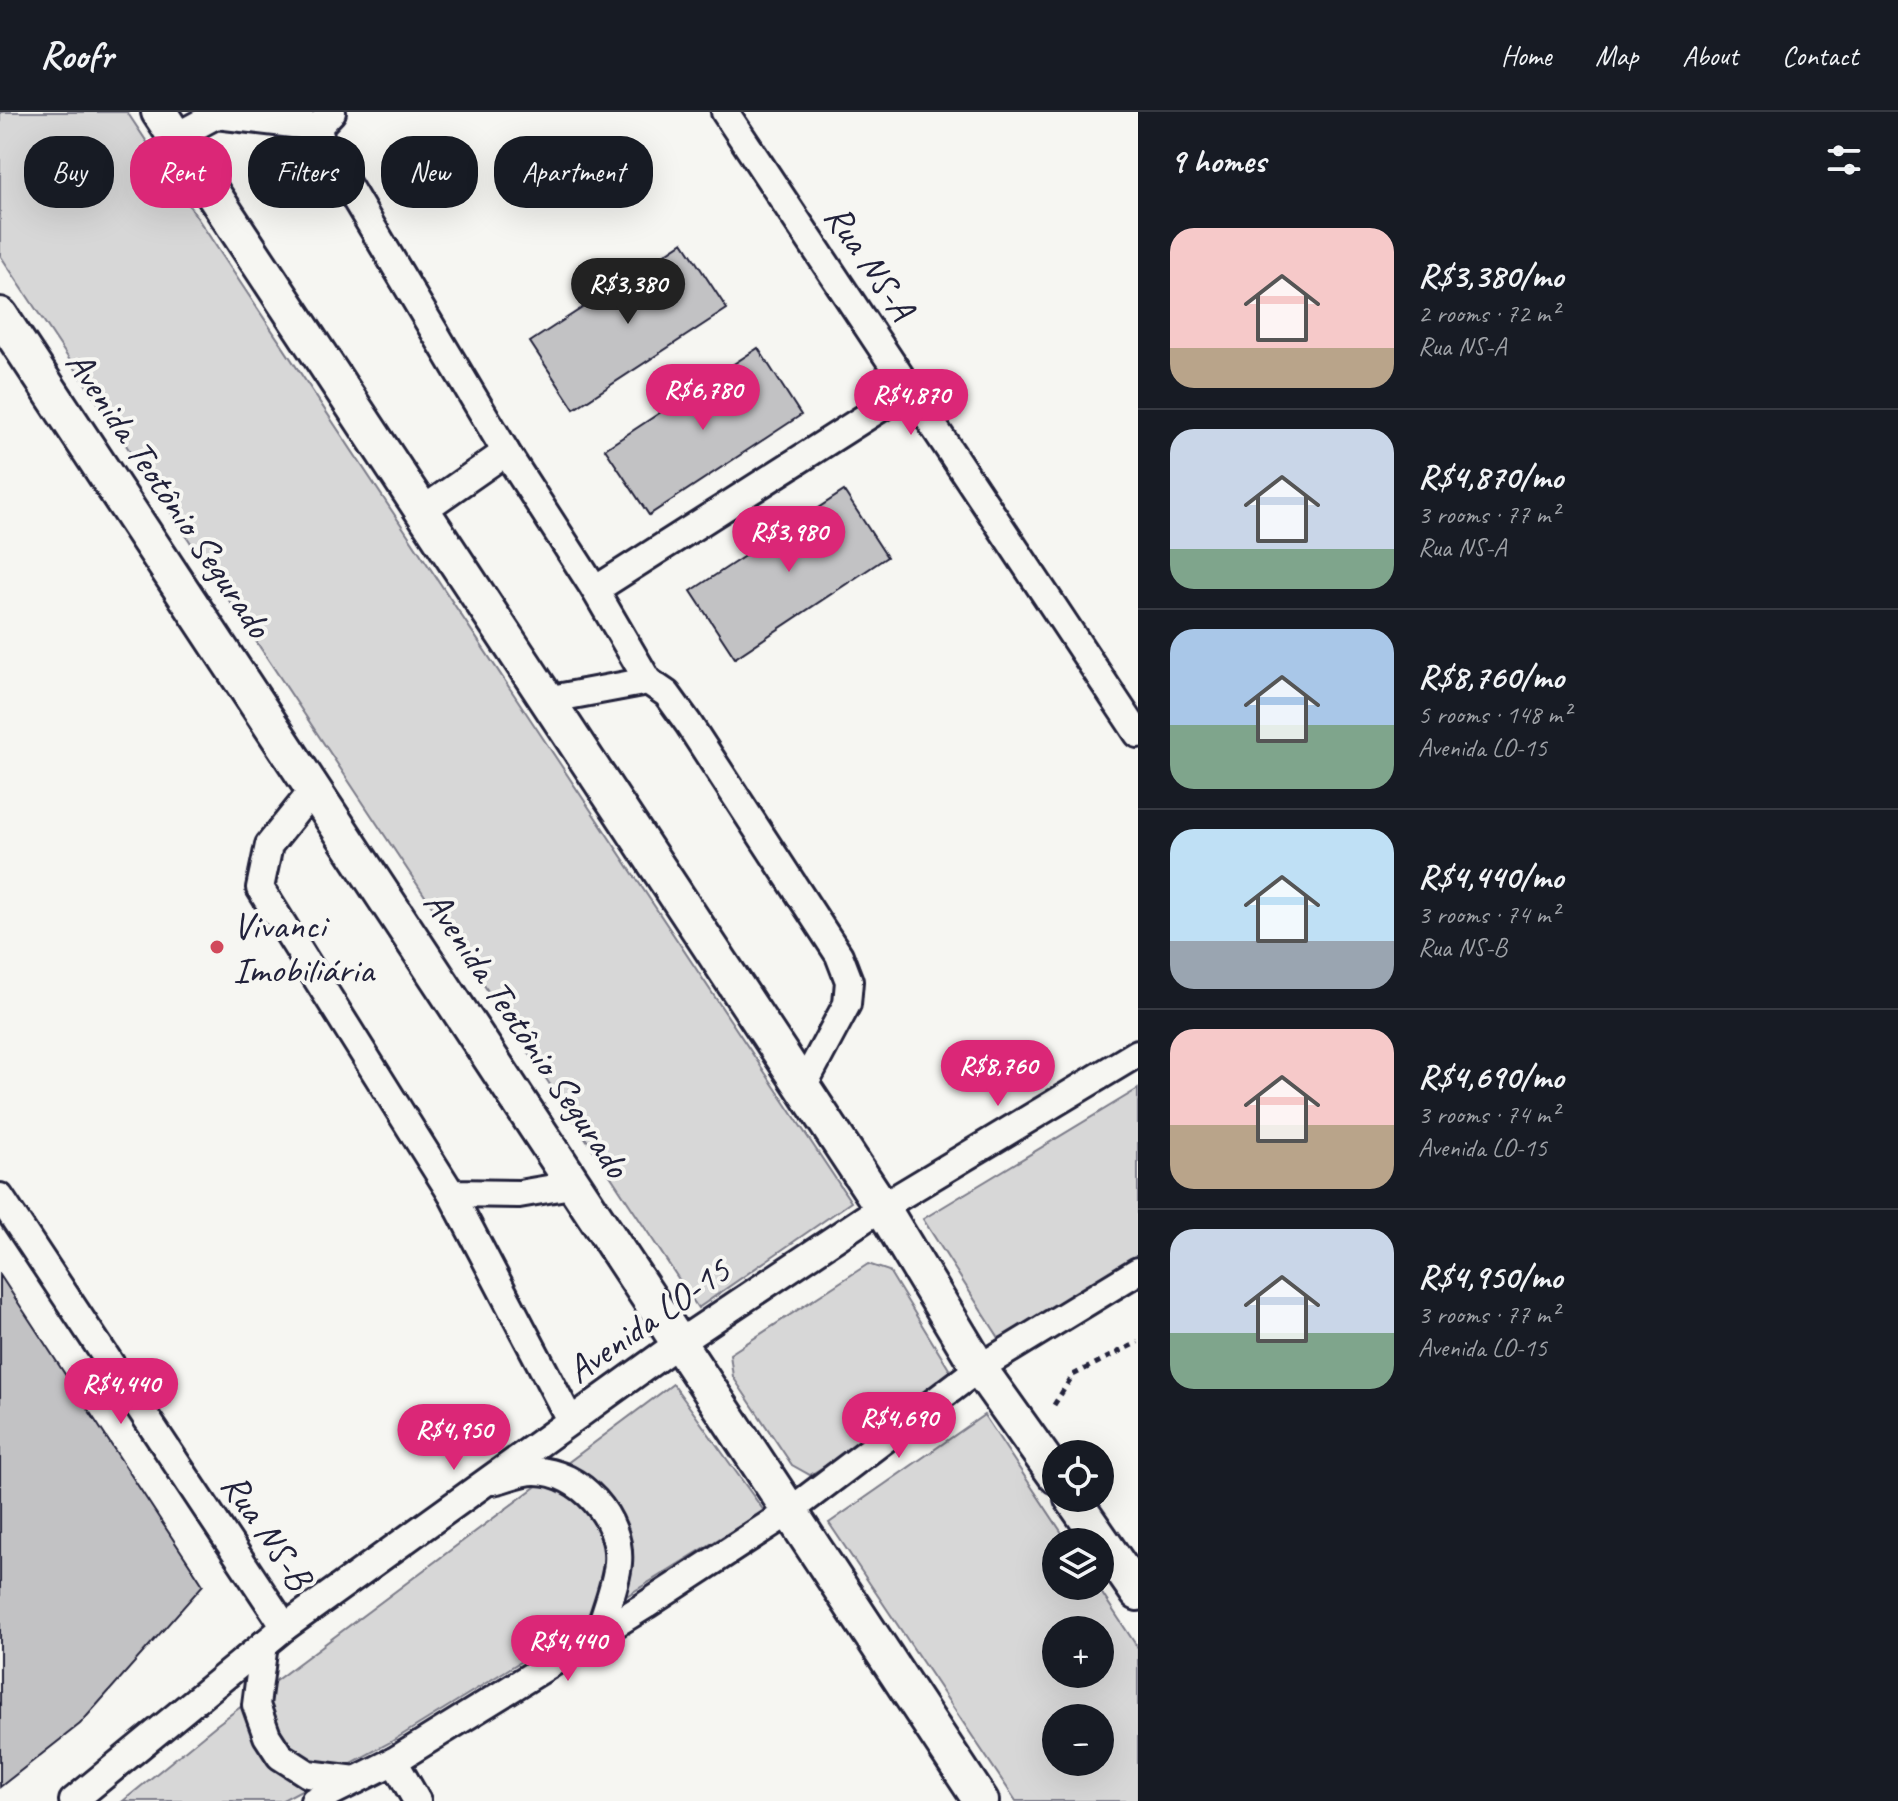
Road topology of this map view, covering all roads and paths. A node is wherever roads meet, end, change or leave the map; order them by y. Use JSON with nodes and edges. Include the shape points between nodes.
{"nodes":[{"id":1,"x":725,"y":112,"type":"edge"},
{"id":2,"x":325,"y":120,"type":"edge"},
{"id":3,"x":167,"y":124,"type":"edge"},
{"id":4,"x":0,"y":315,"type":"edge"},
{"id":5,"x":910,"y":389,"type":"junction"},
{"id":6,"x":506,"y":452,"type":"junction"},
{"id":7,"x":420,"y":512,"type":"junction"},
{"id":8,"x":595,"y":590,"type":"junction"},
{"id":9,"x":648,"y":681,"type":"junction"},
{"id":10,"x":546,"y":700,"type":"junction"},
{"id":11,"x":1138,"y":734,"type":"edge"},
{"id":12,"x":314,"y":789,"type":"junction"},
{"id":13,"x":1138,"y":1053,"type":"edge"},
{"id":14,"x":802,"y":1088,"type":"junction"},
{"id":15,"x":577,"y":1184,"type":"junction"},
{"id":16,"x":451,"y":1193,"type":"junction"},
{"id":17,"x":0,"y":1197,"type":"edge"},
{"id":18,"x":882,"y":1207,"type":"junction"},
{"id":19,"x":1138,"y":1271,"type":"edge"},
{"id":20,"x":680,"y":1342,"type":"junction"},
{"id":21,"x":1138,"y":1342,"type":"edge"},
{"id":22,"x":979,"y":1368,"type":"junction"},
{"id":23,"x":1054,"y":1405,"type":"dead end"},
{"id":24,"x":570,"y":1420,"type":"junction"},
{"id":25,"x":1042,"y":1456,"type":"edge"},
{"id":26,"x":481,"y":1483,"type":"junction"},
{"id":27,"x":790,"y":1511,"type":"junction"},
{"id":28,"x":1082,"y":1512,"type":"edge"},
{"id":29,"x":1138,"y":1593,"type":"edge"},
{"id":30,"x":285,"y":1627,"type":"junction"},
{"id":31,"x":598,"y":1636,"type":"junction"},
{"id":32,"x":264,"y":1644,"type":"junction"},
{"id":33,"x":394,"y":1761,"type":"junction"},
{"id":34,"x":357,"y":1780,"type":"junction"},
{"id":35,"x":73,"y":1801,"type":"edge"},
{"id":36,"x":314,"y":1801,"type":"edge"},
{"id":37,"x":417,"y":1801,"type":"edge"},
{"id":38,"x":981,"y":1801,"type":"edge"}],
"edges":[{"from":1,"to":5,"type":"street","name":"Rua NS-A"},
{"from":2,"to":3,"type":"street","via":[[216,115]]},
{"from":2,"to":6,"type":"street","via":[[321,141]]},
{"from":3,"to":7,"type":"main road"},
{"from":4,"to":12,"type":"main road","name":"Avenida Teotônio Segurado"},
{"from":5,"to":8,"type":"street"},
{"from":5,"to":11,"type":"street","name":"Rua NS-A"},
{"from":6,"to":7,"type":"street"},
{"from":6,"to":8,"type":"street"},
{"from":7,"to":10,"type":"main road"},
{"from":8,"to":9,"type":"street"},
{"from":9,"to":10,"type":"street"},
{"from":9,"to":14,"type":"street","via":[[667,694],[688,723],[839,955],[849,981],[847,1004]]},
{"from":10,"to":14,"type":"main road"},
{"from":12,"to":15,"type":"main road","name":"Avenida Teotônio Segurado"},
{"from":12,"to":16,"type":"street","via":[[269,845],[260,888]]},
{"from":13,"to":18,"type":"street","name":"Avenida LO-15"},
{"from":14,"to":18,"type":"main road"},
{"from":15,"to":16,"type":"street","via":[[519,1194]]},
{"from":15,"to":20,"type":"main road","name":"Avenida Teotônio Segurado"},
{"from":16,"to":24,"type":"street"},
{"from":17,"to":30,"type":"street","name":"Rua NS-B"},
{"from":18,"to":20,"type":"street","name":"Avenida LO-15"},
{"from":18,"to":22,"type":"main road"},
{"from":19,"to":22,"type":"street"},
{"from":20,"to":24,"type":"street","name":"Avenida LO-15"},
{"from":20,"to":27,"type":"main road","name":"Avenida Teotônio Segurado"},
{"from":21,"to":23,"type":"path","via":[[1073,1375]]},
{"from":22,"to":25,"type":"main road"},
{"from":22,"to":27,"type":"street"},
{"from":24,"to":26,"type":"street","name":"Avenida LO-15"},
{"from":26,"to":30,"type":"street","name":"Avenida LO-15"},
{"from":26,"to":31,"type":"street","via":[[534,1471],[563,1475],[586,1491],[614,1529],[618,1563]]},
{"from":27,"to":31,"type":"street"},
{"from":27,"to":38,"type":"main road","name":"Avenida Teotônio Segurado"},
{"from":28,"to":29,"type":"main road"},
{"from":30,"to":32,"type":"street","name":"Avenida LO-15"},
{"from":31,"to":33,"type":"street"},
{"from":32,"to":34,"type":"street","via":[[256,1705],[280,1756],[308,1774]]},
{"from":32,"to":35,"type":"street","name":"Avenida LO-15"},
{"from":33,"to":34,"type":"street"},
{"from":33,"to":37,"type":"street"},
{"from":34,"to":36,"type":"street"}]}
